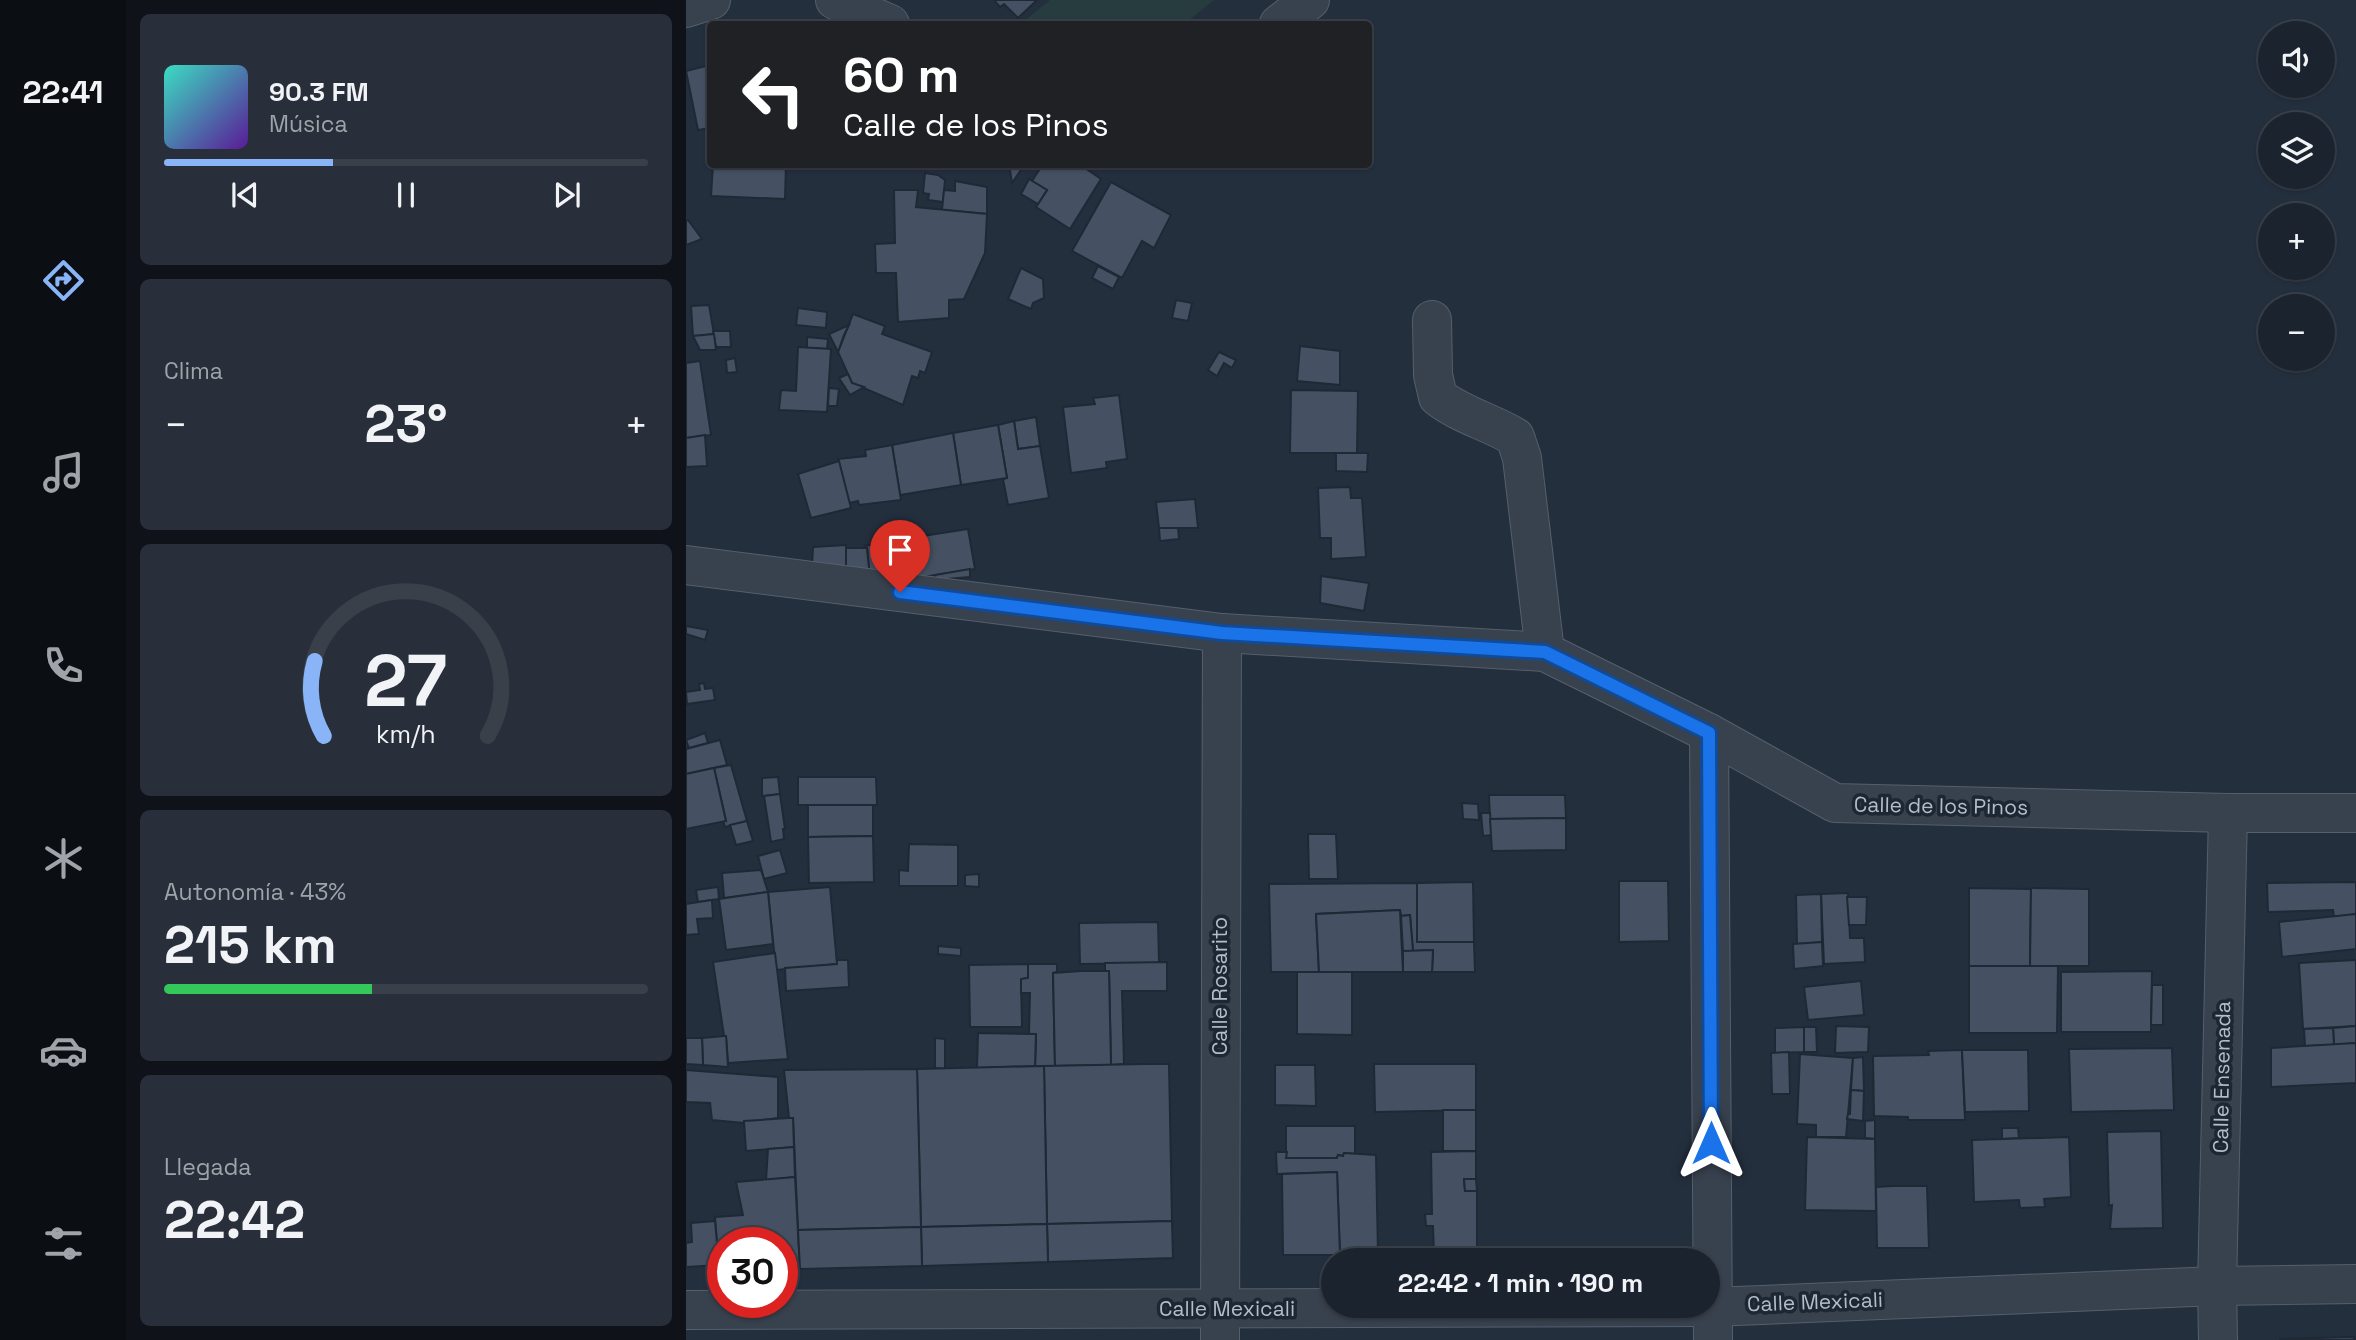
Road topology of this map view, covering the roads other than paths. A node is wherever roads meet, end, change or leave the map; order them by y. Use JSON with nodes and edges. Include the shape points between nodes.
{"nodes":[{"id":1,"x":711,"y":0,"type":"edge"},
{"id":2,"x":835,"y":0,"type":"edge"},
{"id":3,"x":1310,"y":0,"type":"edge"},
{"id":4,"x":686,"y":8,"type":"edge"},
{"id":5,"x":883,"y":21,"type":"edge"},
{"id":6,"x":1283,"y":21,"type":"edge"},
{"id":7,"x":1432,"y":320,"type":"dead end"},
{"id":8,"x":686,"y":565,"type":"edge"},
{"id":9,"x":1222,"y":633,"type":"junction"},
{"id":10,"x":1545,"y":652,"type":"junction"},
{"id":11,"x":1709,"y":733,"type":"junction"},
{"id":12,"x":2228,"y":813,"type":"junction"},
{"id":13,"x":2356,"y":813,"type":"edge"},
{"id":14,"x":2356,"y":1284,"type":"edge"},
{"id":15,"x":2217,"y":1286,"type":"junction"},
{"id":16,"x":686,"y":1310,"type":"edge"},
{"id":17,"x":1713,"y":1323,"type":"edge"},
{"id":18,"x":1219,"y":1324,"type":"edge"},
{"id":19,"x":2218,"y":1340,"type":"edge"}],
"edges":[{"from":1,"to":4,"type":"street"},
{"from":2,"to":5,"type":"street"},
{"from":3,"to":6,"type":"street"},
{"from":7,"to":10,"type":"street","via":[[1438,397],[1515,437],[1522,457]]},
{"from":8,"to":9,"type":"street","name":"Calle de los Pinos"},
{"from":9,"to":10,"type":"street","name":"Calle de los Pinos"},
{"from":9,"to":18,"type":"street","name":"Calle Rosarito"},
{"from":10,"to":11,"type":"street","name":"Calle de los Pinos"},
{"from":11,"to":12,"type":"street","name":"Calle de los Pinos","via":[[1835,803]]},
{"from":11,"to":17,"type":"street"},
{"from":12,"to":13,"type":"street","name":"Calle de los Pinos"},
{"from":12,"to":15,"type":"street","name":"Calle Ensenada"},
{"from":14,"to":15,"type":"street","name":"Calle Mexicali"},
{"from":15,"to":17,"type":"street","name":"Calle Mexicali"},
{"from":15,"to":19,"type":"street","name":"Calle Ensenada"},
{"from":16,"to":18,"type":"street","name":"Calle Mexicali"},
{"from":17,"to":18,"type":"street","name":"Calle Mexicali"}]}
